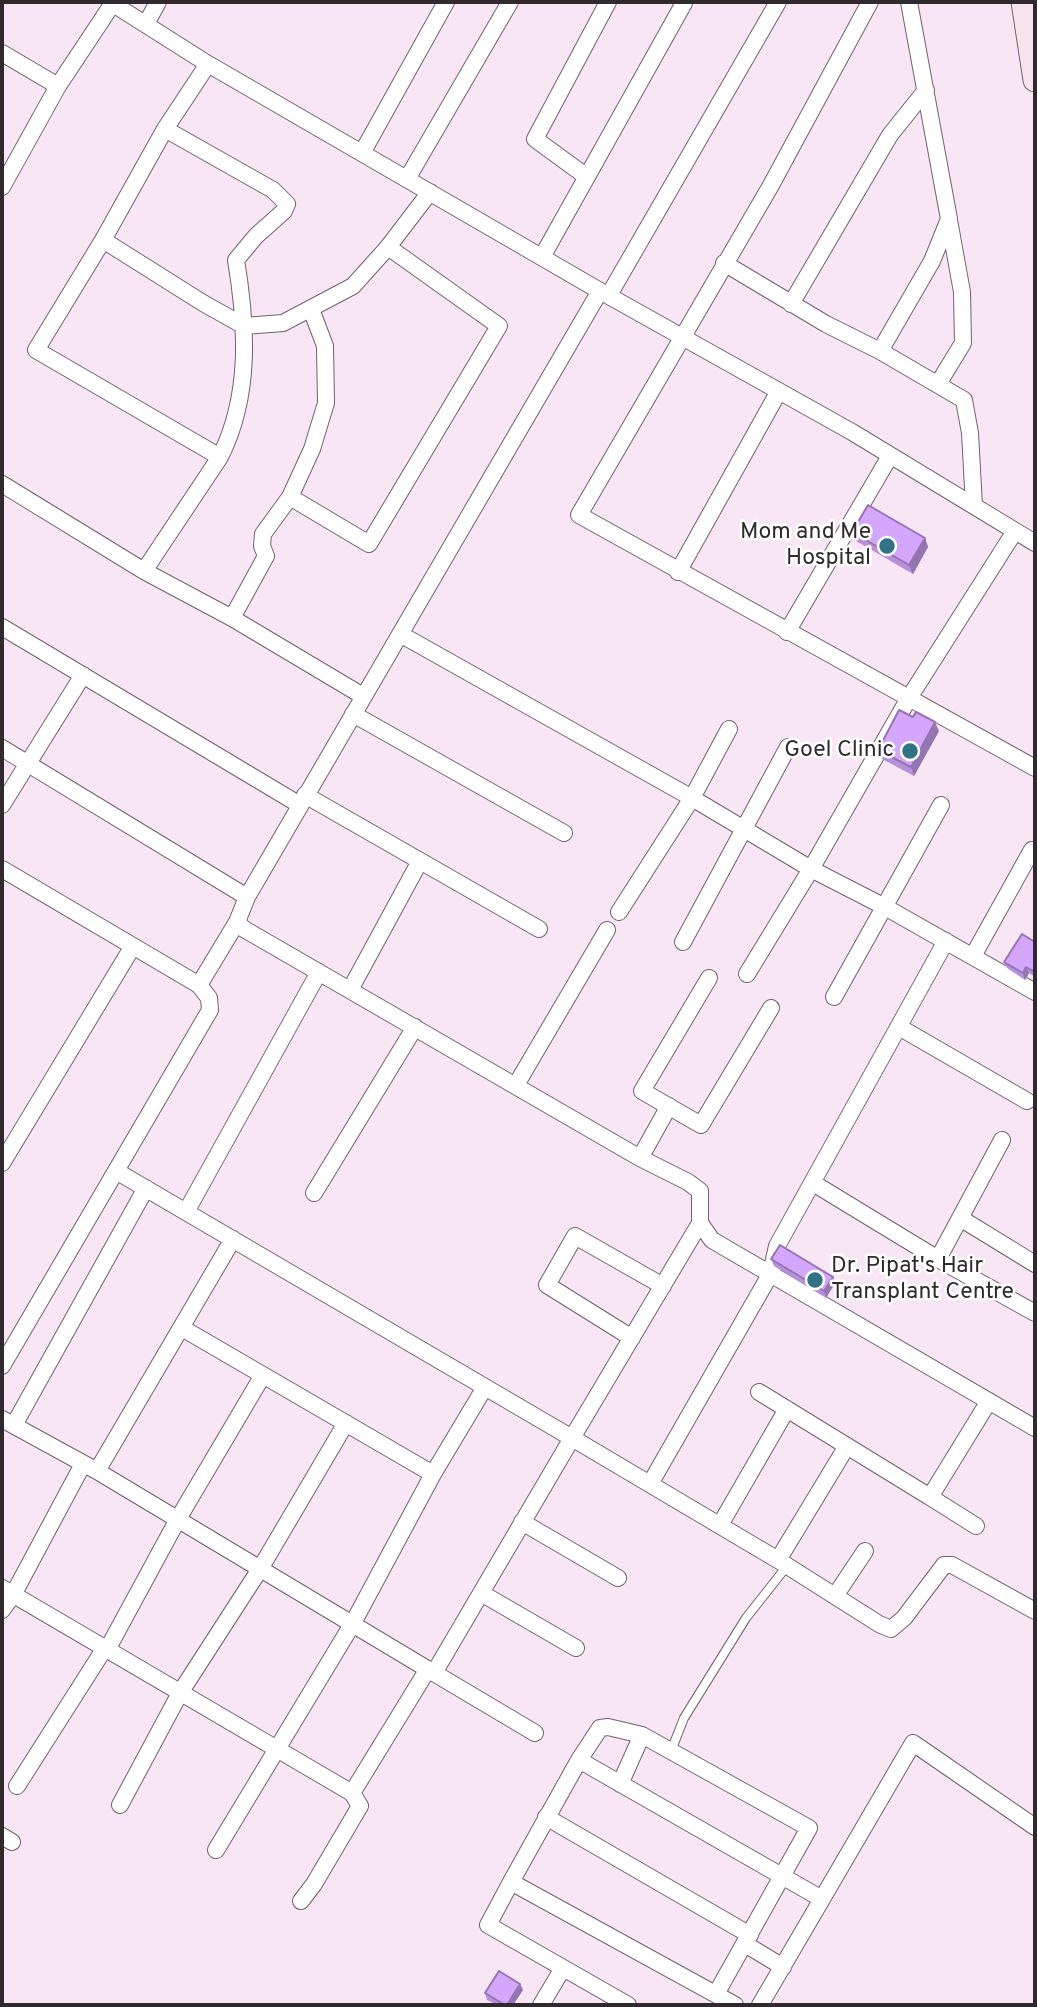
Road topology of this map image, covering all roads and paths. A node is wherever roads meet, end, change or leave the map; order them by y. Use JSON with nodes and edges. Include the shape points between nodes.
{"nodes":[{"id":1,"x":111,"y":2,"type":"edge"},
{"id":2,"x":158,"y":2,"type":"edge"},
{"id":3,"x":446,"y":2,"type":"edge"},
{"id":4,"x":510,"y":2,"type":"edge"},
{"id":5,"x":608,"y":2,"type":"edge"},
{"id":6,"x":681,"y":2,"type":"edge"},
{"id":7,"x":778,"y":2,"type":"edge"},
{"id":8,"x":870,"y":2,"type":"edge"},
{"id":9,"x":909,"y":2,"type":"edge"},
{"id":10,"x":1023,"y":2,"type":"edge"},
{"id":11,"x":146,"y":24,"type":"junction"},
{"id":12,"x":2,"y":53,"type":"edge"},
{"id":13,"x":208,"y":64,"type":"junction"},
{"id":14,"x":1035,"y":80,"type":"edge"},
{"id":15,"x":58,"y":86,"type":"junction"},
{"id":16,"x":926,"y":90,"type":"junction"},
{"id":17,"x":165,"y":129,"type":"junction"},
{"id":18,"x":362,"y":153,"type":"junction"},
{"id":19,"x":9,"y":162,"type":"edge"},
{"id":20,"x":587,"y":177,"type":"junction"},
{"id":21,"x":407,"y":179,"type":"junction"},
{"id":22,"x":2,"y":187,"type":"edge"},
{"id":23,"x":430,"y":192,"type":"junction"},
{"id":24,"x":949,"y":219,"type":"junction"},
{"id":25,"x":103,"y":240,"type":"junction"},
{"id":26,"x":388,"y":247,"type":"junction"},
{"id":27,"x":542,"y":257,"type":"junction"},
{"id":28,"x":724,"y":263,"type":"junction"},
{"id":29,"x":605,"y":293,"type":"junction"},
{"id":30,"x":791,"y":304,"type":"junction"},
{"id":31,"x":311,"y":309,"type":"junction"},
{"id":32,"x":244,"y":326,"type":"junction"},
{"id":33,"x":683,"y":337,"type":"junction"},
{"id":34,"x":880,"y":351,"type":"junction"},
{"id":35,"x":937,"y":384,"type":"junction"},
{"id":36,"x":779,"y":391,"type":"junction"},
{"id":37,"x":890,"y":456,"type":"junction"},
{"id":38,"x":220,"y":457,"type":"junction"},
{"id":39,"x":2,"y":484,"type":"edge"},
{"id":40,"x":290,"y":497,"type":"junction"},
{"id":41,"x":974,"y":506,"type":"junction"},
{"id":42,"x":1015,"y":531,"type":"junction"},
{"id":43,"x":1035,"y":543,"type":"edge"},
{"id":44,"x":144,"y":571,"type":"junction"},
{"id":45,"x":678,"y":572,"type":"junction"},
{"id":46,"x":232,"y":618,"type":"junction"},
{"id":47,"x":2,"y":626,"type":"edge"},
{"id":48,"x":787,"y":632,"type":"junction"},
{"id":49,"x":400,"y":634,"type":"junction"},
{"id":50,"x":83,"y":675,"type":"junction"},
{"id":51,"x":363,"y":696,"type":"junction"},
{"id":52,"x":908,"y":698,"type":"junction"},
{"id":53,"x":353,"y":714,"type":"junction"},
{"id":54,"x":729,"y":729,"type":"dead end"},
{"id":55,"x":788,"y":747,"type":"dead end"},
{"id":56,"x":2,"y":748,"type":"edge"},
{"id":57,"x":28,"y":763,"type":"junction"},
{"id":58,"x":1035,"y":768,"type":"edge"},
{"id":59,"x":692,"y":798,"type":"junction"},
{"id":60,"x":302,"y":800,"type":"junction"},
{"id":61,"x":2,"y":805,"type":"edge"},
{"id":62,"x":941,"y":805,"type":"dead end"},
{"id":63,"x":745,"y":831,"type":"junction"},
{"id":64,"x":564,"y":832,"type":"dead end"},
{"id":65,"x":1032,"y":850,"type":"dead end"},
{"id":66,"x":420,"y":861,"type":"junction"},
{"id":67,"x":2,"y":869,"type":"edge"},
{"id":68,"x":811,"y":869,"type":"junction"},
{"id":69,"x":247,"y":897,"type":"junction"},
{"id":70,"x":885,"y":907,"type":"junction"},
{"id":71,"x":619,"y":912,"type":"dead end"},
{"id":72,"x":237,"y":922,"type":"junction"},
{"id":73,"x":539,"y":929,"type":"dead end"},
{"id":74,"x":607,"y":930,"type":"dead end"},
{"id":75,"x":946,"y":941,"type":"junction"},
{"id":76,"x":683,"y":942,"type":"dead end"},
{"id":77,"x":132,"y":946,"type":"junction"},
{"id":78,"x":973,"y":956,"type":"junction"},
{"id":79,"x":319,"y":972,"type":"junction"},
{"id":80,"x":747,"y":974,"type":"dead end"},
{"id":81,"x":709,"y":978,"type":"dead end"},
{"id":82,"x":199,"y":985,"type":"junction"},
{"id":83,"x":350,"y":990,"type":"junction"},
{"id":84,"x":1035,"y":992,"type":"edge"},
{"id":85,"x":834,"y":997,"type":"dead end"},
{"id":86,"x":771,"y":1009,"type":"dead end"},
{"id":87,"x":415,"y":1027,"type":"junction"},
{"id":88,"x":899,"y":1027,"type":"junction"},
{"id":89,"x":516,"y":1085,"type":"junction"},
{"id":90,"x":1027,"y":1101,"type":"dead end"},
{"id":91,"x":668,"y":1107,"type":"junction"},
{"id":92,"x":1002,"y":1140,"type":"dead end"},
{"id":93,"x":640,"y":1158,"type":"junction"},
{"id":94,"x":2,"y":1163,"type":"edge"},
{"id":95,"x":116,"y":1171,"type":"junction"},
{"id":96,"x":813,"y":1183,"type":"junction"},
{"id":97,"x":146,"y":1188,"type":"junction"},
{"id":98,"x":314,"y":1194,"type":"dead end"},
{"id":99,"x":186,"y":1212,"type":"junction"},
{"id":100,"x":960,"y":1218,"type":"junction"},
{"id":101,"x":700,"y":1223,"type":"junction"},
{"id":102,"x":233,"y":1240,"type":"junction"},
{"id":103,"x":938,"y":1259,"type":"junction"},
{"id":104,"x":1035,"y":1264,"type":"edge"},
{"id":105,"x":771,"y":1273,"type":"junction"},
{"id":106,"x":663,"y":1286,"type":"junction"},
{"id":107,"x":1035,"y":1313,"type":"edge"},
{"id":108,"x":182,"y":1328,"type":"junction"},
{"id":109,"x":632,"y":1338,"type":"junction"},
{"id":110,"x":2,"y":1366,"type":"edge"},
{"id":111,"x":263,"y":1375,"type":"junction"},
{"id":112,"x":485,"y":1387,"type":"junction"},
{"id":113,"x":759,"y":1392,"type":"dead end"},
{"id":114,"x":989,"y":1401,"type":"junction"},
{"id":115,"x":787,"y":1409,"type":"junction"},
{"id":116,"x":8,"y":1422,"type":"edge"},
{"id":117,"x":346,"y":1423,"type":"junction"},
{"id":118,"x":1035,"y":1428,"type":"edge"},
{"id":119,"x":572,"y":1438,"type":"junction"},
{"id":120,"x":848,"y":1446,"type":"junction"},
{"id":121,"x":90,"y":1467,"type":"junction"},
{"id":122,"x":433,"y":1474,"type":"junction"},
{"id":123,"x":650,"y":1484,"type":"junction"},
{"id":124,"x":930,"y":1497,"type":"junction"},
{"id":125,"x":178,"y":1519,"type":"junction"},
{"id":126,"x":522,"y":1522,"type":"junction"},
{"id":127,"x":720,"y":1525,"type":"junction"},
{"id":128,"x":976,"y":1526,"type":"dead end"},
{"id":129,"x":865,"y":1550,"type":"dead end"},
{"id":130,"x":782,"y":1563,"type":"junction"},
{"id":131,"x":260,"y":1569,"type":"junction"},
{"id":132,"x":618,"y":1578,"type":"dead end"},
{"id":133,"x":7,"y":1591,"type":"edge"},
{"id":134,"x":481,"y":1593,"type":"junction"},
{"id":135,"x":835,"y":1596,"type":"junction"},
{"id":136,"x":2,"y":1610,"type":"edge"},
{"id":137,"x":1035,"y":1611,"type":"edge"},
{"id":138,"x":353,"y":1623,"type":"junction"},
{"id":139,"x":576,"y":1648,"type":"dead end"},
{"id":140,"x":107,"y":1650,"type":"junction"},
{"id":141,"x":431,"y":1671,"type":"junction"},
{"id":142,"x":180,"y":1693,"type":"junction"},
{"id":143,"x":535,"y":1732,"type":"dead end"},
{"id":144,"x":642,"y":1735,"type":"junction"},
{"id":145,"x":278,"y":1748,"type":"junction"},
{"id":146,"x":671,"y":1751,"type":"junction"},
{"id":147,"x":579,"y":1760,"type":"junction"},
{"id":148,"x":620,"y":1784,"type":"junction"},
{"id":149,"x":17,"y":1786,"type":"dead end"},
{"id":150,"x":352,"y":1793,"type":"junction"},
{"id":151,"x":120,"y":1805,"type":"dead end"},
{"id":152,"x":546,"y":1817,"type":"junction"},
{"id":153,"x":1035,"y":1827,"type":"edge"},
{"id":154,"x":216,"y":1850,"type":"dead end"},
{"id":155,"x":783,"y":1876,"type":"junction"},
{"id":156,"x":511,"y":1882,"type":"junction"},
{"id":157,"x":822,"y":1899,"type":"junction"},
{"id":158,"x":301,"y":1901,"type":"dead end"},
{"id":159,"x":747,"y":1939,"type":"junction"},
{"id":160,"x":783,"y":1967,"type":"junction"},
{"id":161,"x":563,"y":1968,"type":"junction"},
{"id":162,"x":716,"y":1994,"type":"junction"},
{"id":163,"x":541,"y":2005,"type":"edge"},
{"id":164,"x":628,"y":2005,"type":"edge"},
{"id":165,"x":735,"y":2005,"type":"edge"},
{"id":166,"x":760,"y":2005,"type":"edge"}],
"edges":[{"from":1,"to":11,"type":"street"},
{"from":1,"to":15,"type":"street"},
{"from":2,"to":11,"type":"street"},
{"from":3,"to":18,"type":"street"},
{"from":4,"to":21,"type":"street"},
{"from":5,"to":20,"type":"street","via":[[535,139]]},
{"from":6,"to":20,"type":"street"},
{"from":7,"to":29,"type":"street"},
{"from":8,"to":28,"type":"street"},
{"from":9,"to":16,"type":"street"},
{"from":10,"to":14,"type":"street"},
{"from":11,"to":13,"type":"street"},
{"from":12,"to":15,"type":"street"},
{"from":13,"to":17,"type":"street"},
{"from":13,"to":18,"type":"street"},
{"from":15,"to":19,"type":"street"},
{"from":16,"to":24,"type":"street"},
{"from":16,"to":30,"type":"street","via":[[890,135]]},
{"from":17,"to":25,"type":"street"},
{"from":17,"to":32,"type":"street","via":[[273,190],[287,204],[236,260]]},
{"from":18,"to":21,"type":"street"},
{"from":19,"to":22,"type":"street"},
{"from":20,"to":27,"type":"street"},
{"from":21,"to":23,"type":"street"},
{"from":23,"to":26,"type":"street"},
{"from":23,"to":27,"type":"street"},
{"from":24,"to":34,"type":"street","via":[[932,261]]},
{"from":24,"to":35,"type":"street","via":[[962,292],[963,343]]},
{"from":25,"to":32,"type":"street"},
{"from":25,"to":38,"type":"street","via":[[36,350]]},
{"from":26,"to":31,"type":"street","via":[[353,286]]},
{"from":26,"to":40,"type":"street","via":[[499,326],[369,544]]},
{"from":27,"to":29,"type":"street"},
{"from":28,"to":30,"type":"street"},
{"from":28,"to":33,"type":"street"},
{"from":29,"to":33,"type":"street"},
{"from":29,"to":49,"type":"street"},
{"from":30,"to":34,"type":"street"},
{"from":31,"to":32,"type":"street","via":[[284,323]]},
{"from":31,"to":40,"type":"street","via":[[324,346],[326,403]]},
{"from":32,"to":38,"type":"street","via":[[241,401],[232,435]]},
{"from":33,"to":36,"type":"street"},
{"from":33,"to":45,"type":"street","via":[[579,515]]},
{"from":34,"to":35,"type":"street"},
{"from":35,"to":41,"type":"street","via":[[964,400]]},
{"from":36,"to":37,"type":"street"},
{"from":36,"to":45,"type":"street"},
{"from":37,"to":41,"type":"street"},
{"from":37,"to":48,"type":"street"},
{"from":38,"to":44,"type":"street"},
{"from":39,"to":44,"type":"street"},
{"from":40,"to":46,"type":"street","via":[[263,534],[267,556]]},
{"from":41,"to":42,"type":"street"},
{"from":42,"to":43,"type":"street"},
{"from":42,"to":52,"type":"street"},
{"from":44,"to":46,"type":"street"},
{"from":45,"to":48,"type":"street"},
{"from":46,"to":51,"type":"street"},
{"from":47,"to":50,"type":"street"},
{"from":48,"to":52,"type":"street"},
{"from":49,"to":51,"type":"street"},
{"from":49,"to":59,"type":"street"},
{"from":50,"to":57,"type":"street"},
{"from":50,"to":60,"type":"street"},
{"from":51,"to":53,"type":"street"},
{"from":52,"to":58,"type":"street"},
{"from":52,"to":68,"type":"street"},
{"from":53,"to":60,"type":"street"},
{"from":53,"to":64,"type":"street"},
{"from":54,"to":59,"type":"street"},
{"from":55,"to":63,"type":"street"},
{"from":56,"to":57,"type":"street"},
{"from":57,"to":61,"type":"street"},
{"from":57,"to":69,"type":"street"},
{"from":59,"to":63,"type":"street"},
{"from":59,"to":71,"type":"street"},
{"from":60,"to":66,"type":"street"},
{"from":60,"to":69,"type":"street"},
{"from":62,"to":70,"type":"street"},
{"from":63,"to":68,"type":"street"},
{"from":63,"to":76,"type":"street"},
{"from":65,"to":78,"type":"street"},
{"from":66,"to":73,"type":"street"},
{"from":66,"to":83,"type":"street"},
{"from":67,"to":77,"type":"street"},
{"from":68,"to":70,"type":"street"},
{"from":68,"to":80,"type":"street"},
{"from":69,"to":72,"type":"street"},
{"from":70,"to":75,"type":"street"},
{"from":70,"to":85,"type":"street"},
{"from":72,"to":79,"type":"street"},
{"from":72,"to":82,"type":"street"},
{"from":74,"to":89,"type":"street"},
{"from":75,"to":78,"type":"street"},
{"from":75,"to":88,"type":"street"},
{"from":77,"to":82,"type":"street"},
{"from":77,"to":94,"type":"street"},
{"from":78,"to":84,"type":"street"},
{"from":79,"to":83,"type":"street"},
{"from":79,"to":99,"type":"street"},
{"from":81,"to":91,"type":"street","via":[[642,1091]]},
{"from":82,"to":95,"type":"street","via":[[209,998],[210,1010]]},
{"from":83,"to":87,"type":"street"},
{"from":86,"to":91,"type":"street","via":[[701,1125]]},
{"from":87,"to":89,"type":"street"},
{"from":87,"to":98,"type":"street"},
{"from":88,"to":90,"type":"street"},
{"from":88,"to":96,"type":"street"},
{"from":89,"to":93,"type":"street"},
{"from":91,"to":93,"type":"street"},
{"from":92,"to":100,"type":"street"},
{"from":93,"to":101,"type":"street","via":[[700,1191]]},
{"from":95,"to":97,"type":"street"},
{"from":95,"to":110,"type":"street"},
{"from":96,"to":103,"type":"street"},
{"from":96,"to":105,"type":"street","via":[[777,1246]]},
{"from":97,"to":99,"type":"street"},
{"from":97,"to":116,"type":"street"},
{"from":99,"to":102,"type":"street"},
{"from":100,"to":103,"type":"street"},
{"from":100,"to":104,"type":"street"},
{"from":101,"to":105,"type":"street","via":[[712,1240]]},
{"from":101,"to":106,"type":"street"},
{"from":102,"to":108,"type":"street"},
{"from":102,"to":112,"type":"street"},
{"from":103,"to":107,"type":"street"},
{"from":105,"to":114,"type":"street"},
{"from":105,"to":123,"type":"street"},
{"from":106,"to":109,"type":"street"},
{"from":106,"to":109,"type":"street","via":[[575,1236],[547,1284]]},
{"from":108,"to":111,"type":"street"},
{"from":108,"to":121,"type":"street"},
{"from":109,"to":119,"type":"street"},
{"from":111,"to":117,"type":"street"},
{"from":111,"to":125,"type":"street"},
{"from":112,"to":119,"type":"street"},
{"from":112,"to":122,"type":"street"},
{"from":113,"to":115,"type":"street"},
{"from":114,"to":118,"type":"street"},
{"from":114,"to":124,"type":"street"},
{"from":115,"to":120,"type":"street"},
{"from":115,"to":127,"type":"street"},
{"from":116,"to":121,"type":"street"},
{"from":117,"to":122,"type":"street"},
{"from":117,"to":131,"type":"street"},
{"from":119,"to":123,"type":"street"},
{"from":119,"to":126,"type":"street"},
{"from":120,"to":124,"type":"street"},
{"from":120,"to":130,"type":"street"},
{"from":121,"to":125,"type":"street"},
{"from":121,"to":133,"type":"street"},
{"from":122,"to":138,"type":"street"},
{"from":123,"to":127,"type":"street"},
{"from":124,"to":128,"type":"street"},
{"from":125,"to":131,"type":"street"},
{"from":125,"to":140,"type":"street"},
{"from":126,"to":132,"type":"street"},
{"from":126,"to":134,"type":"street"},
{"from":127,"to":130,"type":"street"},
{"from":129,"to":135,"type":"street"},
{"from":130,"to":135,"type":"street"},
{"from":130,"to":146,"type":"lane","via":[[684,1718]]},
{"from":131,"to":138,"type":"street"},
{"from":131,"to":142,"type":"street"},
{"from":133,"to":136,"type":"street"},
{"from":133,"to":140,"type":"street"},
{"from":134,"to":139,"type":"street"},
{"from":134,"to":141,"type":"street"},
{"from":135,"to":137,"type":"street","via":[[891,1629],[944,1565],[951,1565]]},
{"from":138,"to":141,"type":"street"},
{"from":138,"to":145,"type":"street"},
{"from":140,"to":142,"type":"street"},
{"from":140,"to":149,"type":"street"},
{"from":141,"to":143,"type":"street"},
{"from":141,"to":150,"type":"street"},
{"from":142,"to":145,"type":"street"},
{"from":142,"to":151,"type":"street"},
{"from":144,"to":146,"type":"street"},
{"from":144,"to":147,"type":"street","via":[[600,1728]]},
{"from":144,"to":148,"type":"street"},
{"from":145,"to":150,"type":"street"},
{"from":145,"to":154,"type":"street"},
{"from":146,"to":155,"type":"street","via":[[809,1828]]},
{"from":147,"to":148,"type":"street"},
{"from":147,"to":152,"type":"street"},
{"from":148,"to":155,"type":"street"},
{"from":150,"to":158,"type":"street","via":[[360,1806]]},
{"from":152,"to":156,"type":"street"},
{"from":152,"to":159,"type":"street"},
{"from":153,"to":157,"type":"street","via":[[913,1743]]},
{"from":155,"to":157,"type":"street"},
{"from":155,"to":159,"type":"street"},
{"from":156,"to":161,"type":"street","via":[[488,1925]]},
{"from":156,"to":162,"type":"street"},
{"from":157,"to":160,"type":"street"},
{"from":159,"to":160,"type":"street"},
{"from":159,"to":162,"type":"street"},
{"from":160,"to":166,"type":"street"},
{"from":161,"to":163,"type":"street"},
{"from":161,"to":164,"type":"street"},
{"from":162,"to":165,"type":"street"}]}
